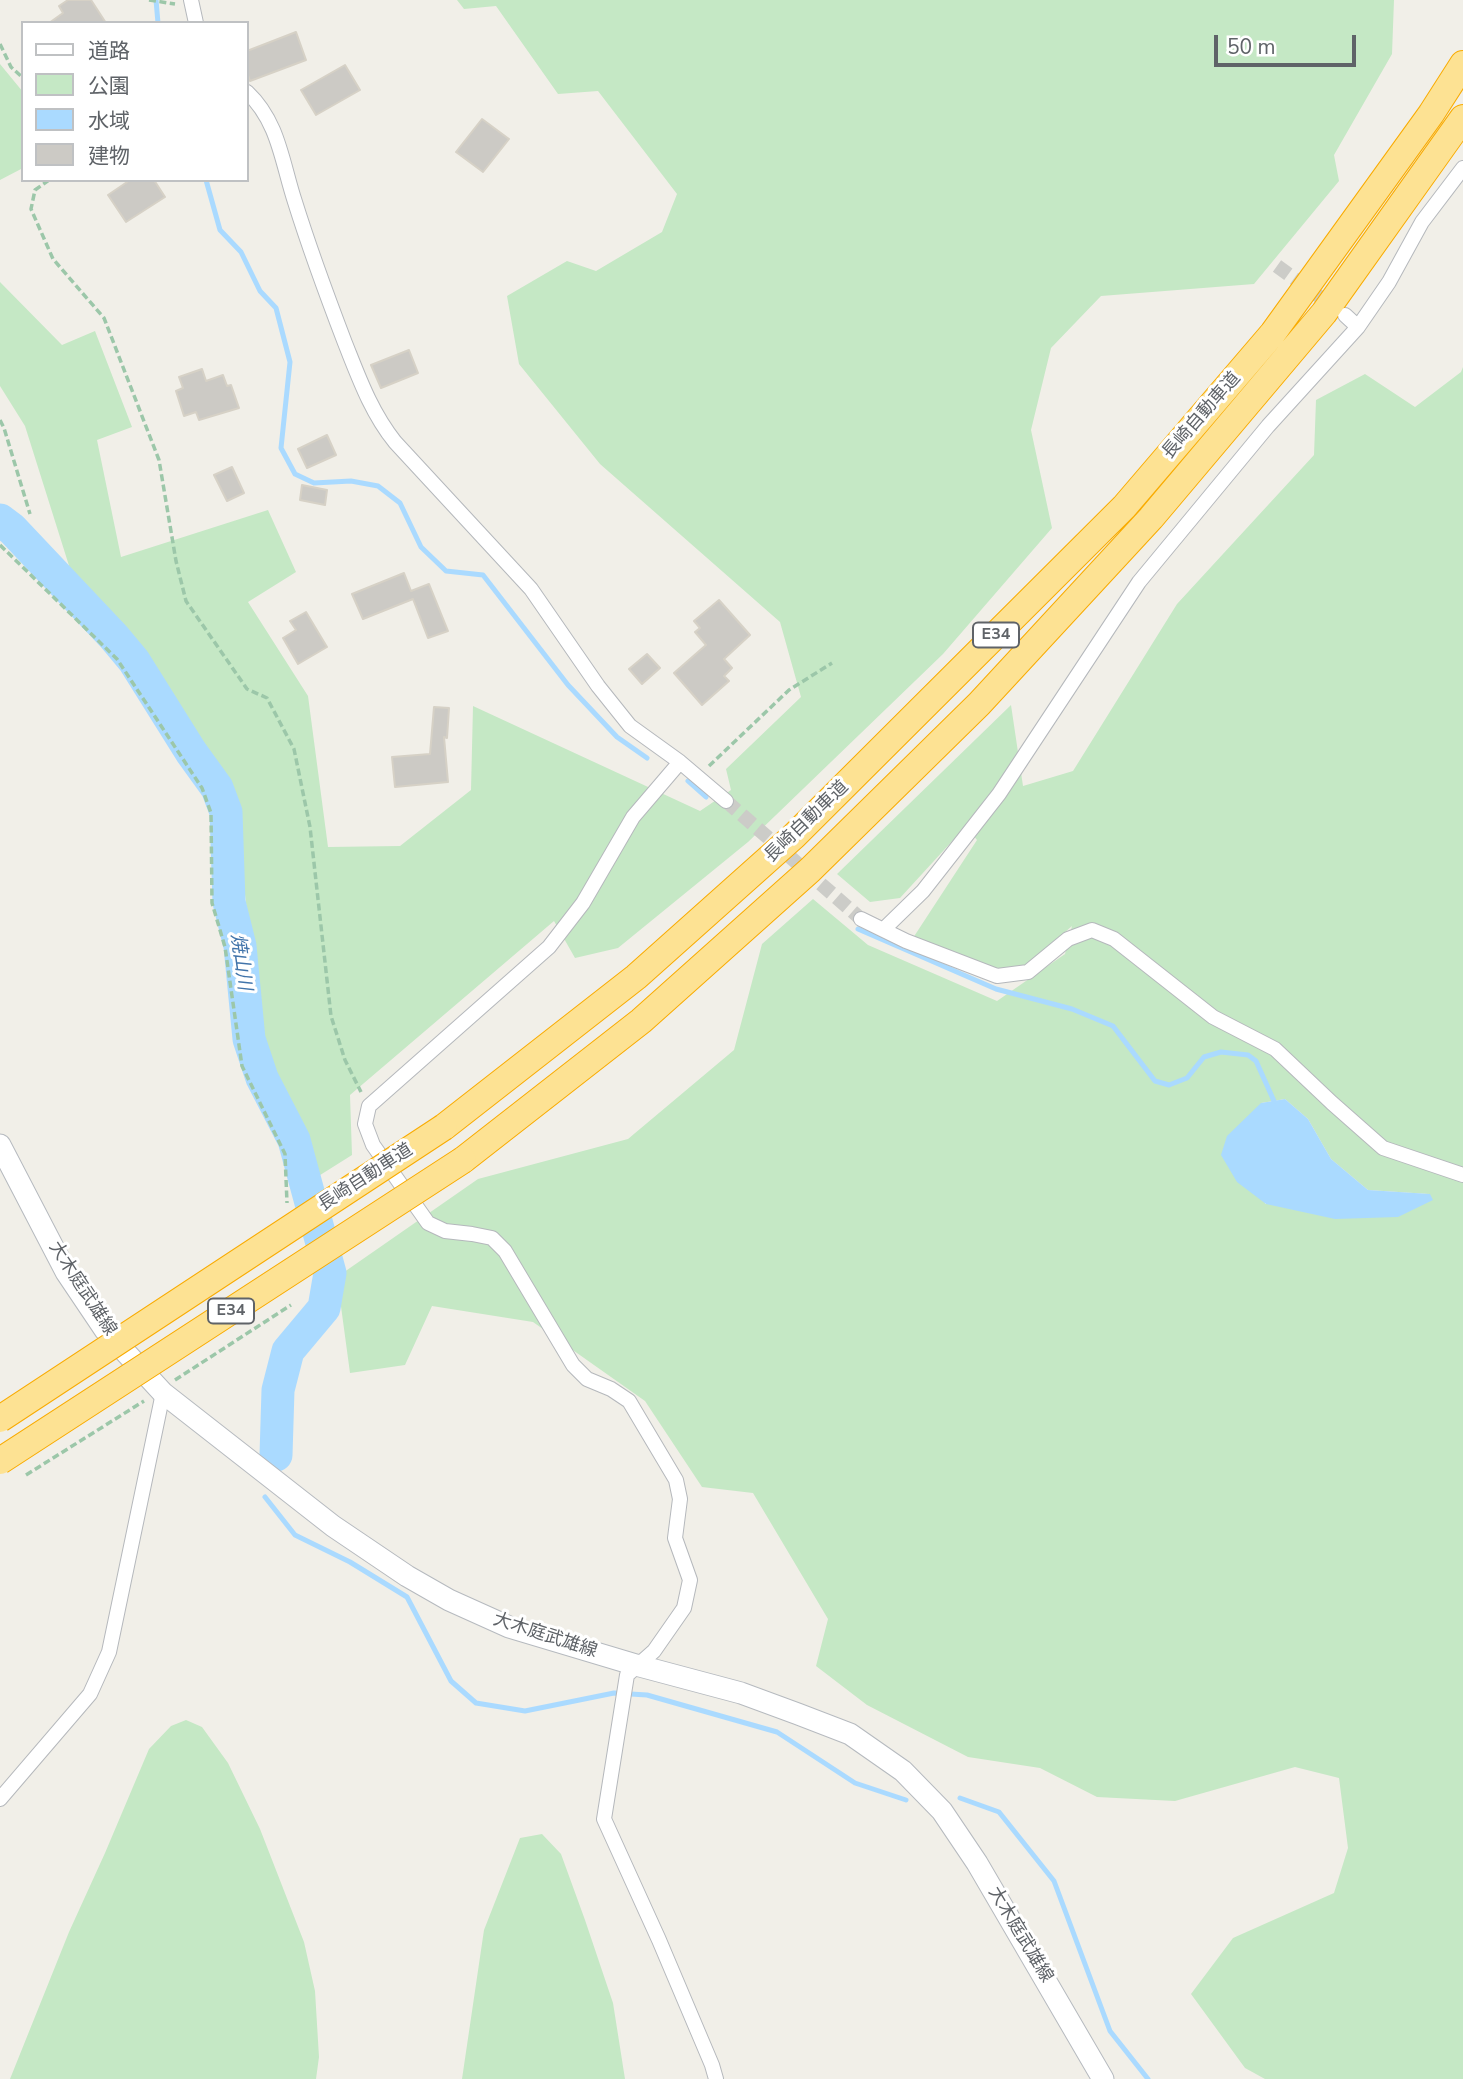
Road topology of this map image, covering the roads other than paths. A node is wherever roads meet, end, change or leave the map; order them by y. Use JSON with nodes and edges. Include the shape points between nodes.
{"nodes":[{"id":1,"x":191,"y":0,"type":"edge"},
{"id":2,"x":196,"y":21,"type":"edge"},
{"id":3,"x":1463,"y":64,"type":"edge"},
{"id":4,"x":248,"y":93,"type":"edge"},
{"id":5,"x":1463,"y":118,"type":"edge"},
{"id":6,"x":1463,"y":169,"type":"edge"},
{"id":7,"x":1345,"y":315,"type":"tunnel mouth"},
{"id":8,"x":1358,"y":327,"type":"junction"},
{"id":9,"x":680,"y":762,"type":"junction"},
{"id":10,"x":726,"y":801,"type":"tunnel mouth"},
{"id":11,"x":861,"y":919,"type":"tunnel mouth"},
{"id":12,"x":884,"y":929,"type":"junction"},
{"id":13,"x":0,"y":1145,"type":"edge"},
{"id":14,"x":1463,"y":1175,"type":"edge"},
{"id":15,"x":163,"y":1393,"type":"junction"},
{"id":16,"x":0,"y":1419,"type":"edge"},
{"id":17,"x":0,"y":1461,"type":"edge"},
{"id":18,"x":636,"y":1665,"type":"junction"},
{"id":19,"x":0,"y":1799,"type":"edge"},
{"id":20,"x":716,"y":2079,"type":"edge"},
{"id":21,"x":1104,"y":2079,"type":"edge"}],
"edges":[{"from":1,"to":2,"type":"street"},
{"from":3,"to":16,"type":"highway","name":"長崎自動車道","number":"E34","bridge":true,"via":[[1273,332],[1124,507],[794,836],[636,976],[444,1127]]},
{"from":4,"to":9,"type":"street","via":[[272,126],[283,153],[320,279],[379,423],[531,589],[630,726]]},
{"from":5,"to":17,"type":"highway","name":"長崎自動車道","number":"E34","bridge":true,"via":[[1324,313],[1151,518],[979,704],[810,870],[641,1021],[463,1160]]},
{"from":6,"to":8,"type":"street","via":[[1422,222]]},
{"from":7,"to":8,"type":"street"},
{"from":8,"to":12,"type":"street","via":[[1268,426],[1139,582],[999,794],[922,891]]},
{"from":9,"to":10,"type":"street"},
{"from":9,"to":18,"type":"street","via":[[632,817],[583,903],[549,947],[369,1106],[365,1124],[373,1144],[428,1223],[445,1231],[492,1238],[505,1251],[573,1365],[587,1379],[629,1401],[676,1480],[680,1500],[675,1538],[690,1580],[684,1608],[654,1651]]},
{"from":11,"to":12,"type":"street"},
{"from":12,"to":14,"type":"street","via":[[997,976],[1028,972],[1068,939],[1092,930],[1114,939],[1213,1017],[1275,1049],[1383,1148]]},
{"from":13,"to":15,"type":"main road","name":"大木庭武雄線","via":[[66,1272],[105,1330]]},
{"from":15,"to":18,"type":"main road","name":"大木庭武雄線","via":[[333,1526],[407,1576],[509,1627]]},
{"from":15,"to":19,"type":"street","via":[[109,1652],[90,1694]]},
{"from":18,"to":20,"type":"street","via":[[627,1675],[604,1819]]},
{"from":18,"to":21,"type":"main road","name":"大木庭武雄線","via":[[741,1693],[850,1734],[903,1771],[942,1811],[978,1863]]}]}
